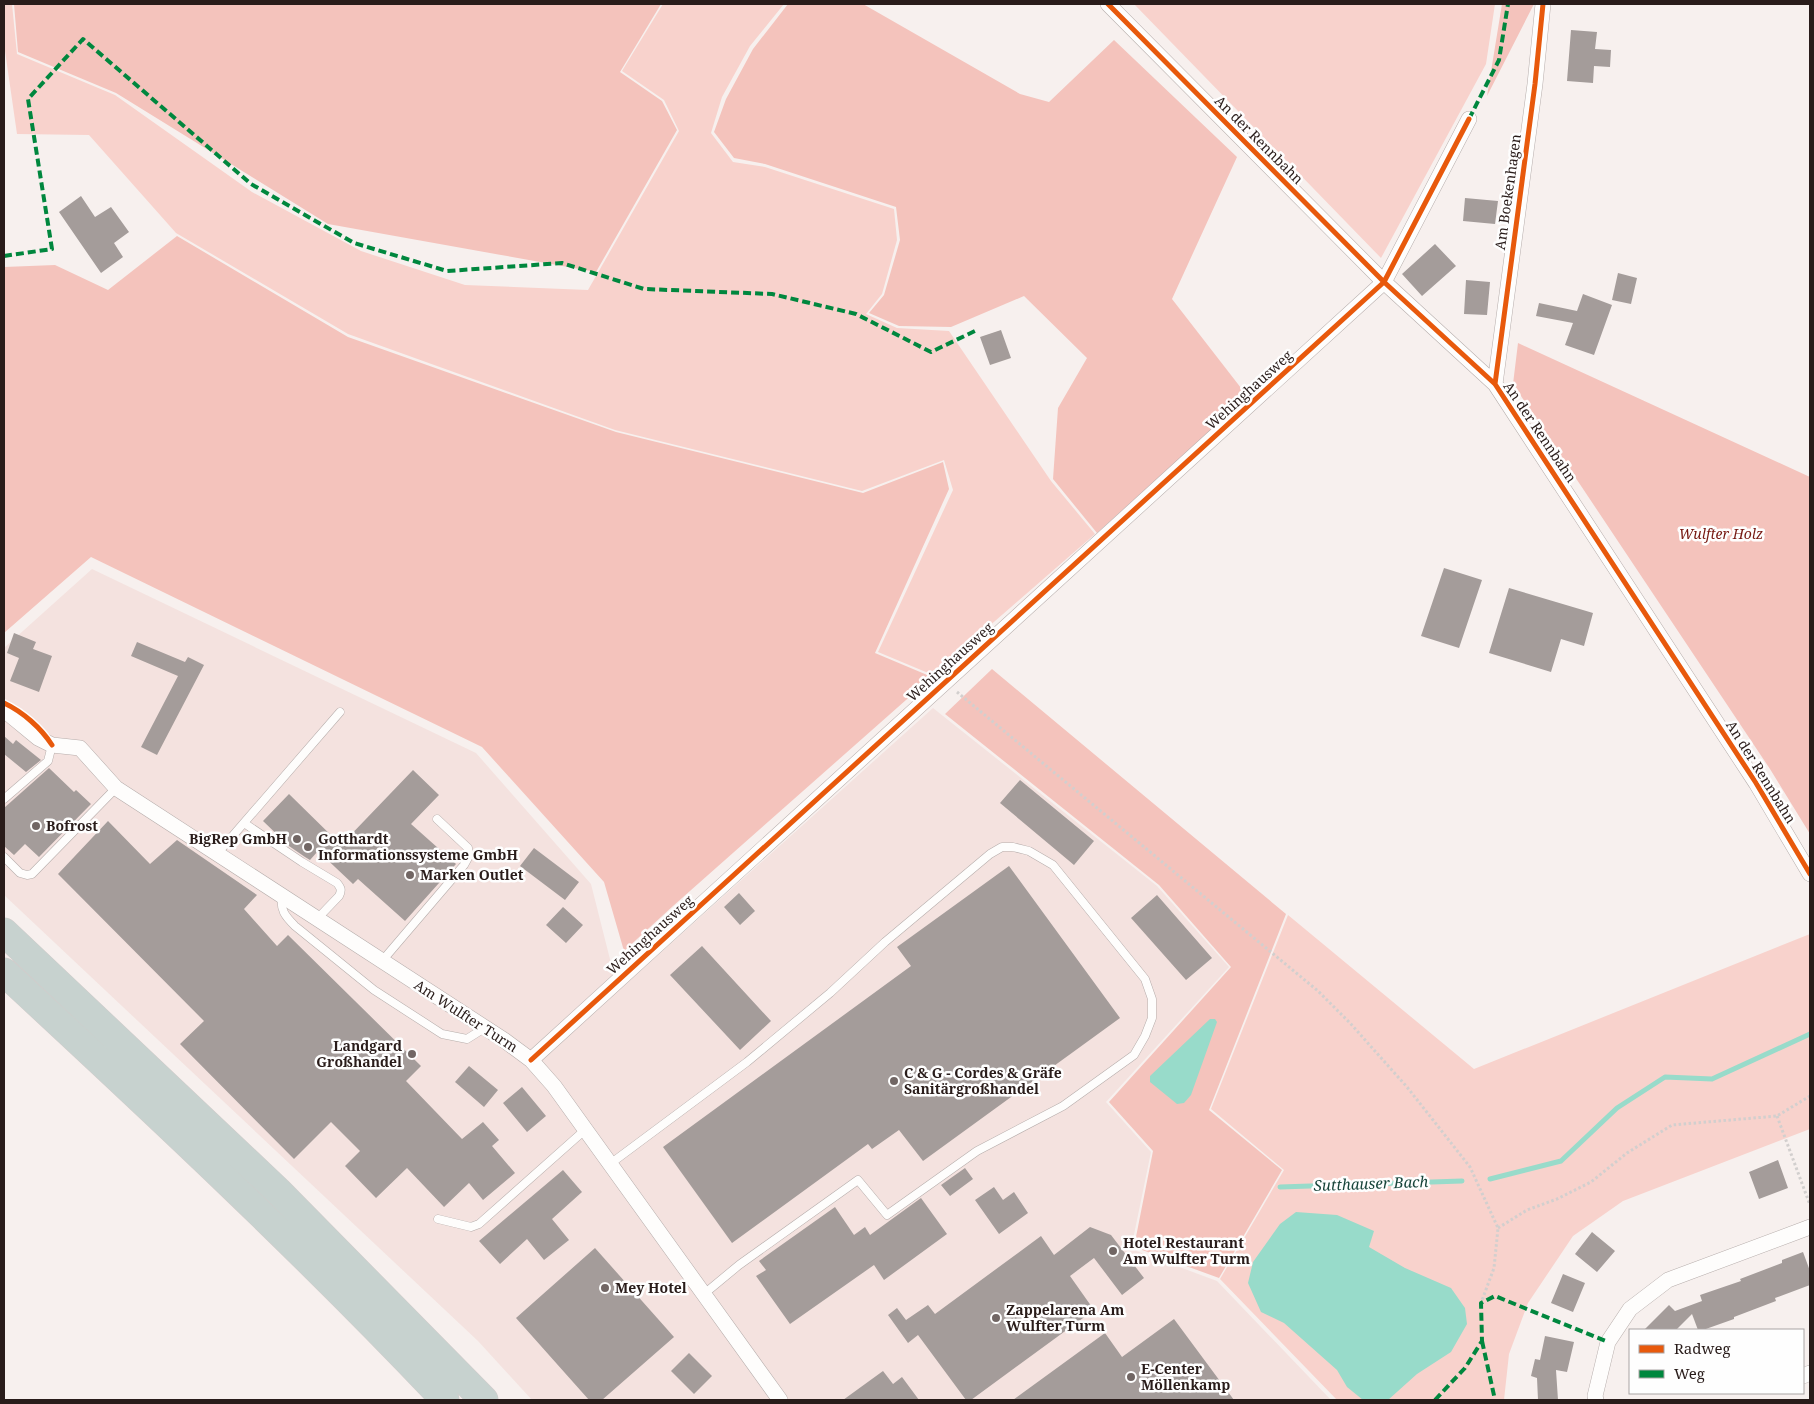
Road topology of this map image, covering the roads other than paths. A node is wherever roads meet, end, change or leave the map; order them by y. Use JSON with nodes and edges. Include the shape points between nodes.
{"nodes":[{"id":1,"x":1108,"y":4,"type":"edge"},
{"id":2,"x":1543,"y":4,"type":"edge"},
{"id":3,"x":1469,"y":119,"type":"dead end"},
{"id":4,"x":1384,"y":282,"type":"junction"},
{"id":5,"x":1495,"y":384,"type":"junction"},
{"id":6,"x":4,"y":710,"type":"edge"},
{"id":7,"x":340,"y":712,"type":"dead end"},
{"id":8,"x":52,"y":745,"type":"junction"},
{"id":9,"x":116,"y":788,"type":"junction"},
{"id":10,"x":4,"y":799,"type":"edge"},
{"id":11,"x":437,"y":819,"type":"dead end"},
{"id":12,"x":244,"y":823,"type":"junction"},
{"id":13,"x":217,"y":854,"type":"junction"},
{"id":14,"x":4,"y":857,"type":"edge"},
{"id":15,"x":1810,"y":874,"type":"edge"},
{"id":16,"x":282,"y":896,"type":"junction"},
{"id":17,"x":317,"y":919,"type":"junction"},
{"id":18,"x":4,"y":932,"type":"edge"},
{"id":19,"x":382,"y":961,"type":"junction"},
{"id":20,"x":4,"y":972,"type":"edge"},
{"id":21,"x":486,"y":1027,"type":"junction"},
{"id":22,"x":530,"y":1060,"type":"junction"},
{"id":23,"x":586,"y":1130,"type":"junction"},
{"id":24,"x":610,"y":1164,"type":"junction"},
{"id":25,"x":438,"y":1219,"type":"dead end"},
{"id":26,"x":1810,"y":1227,"type":"edge"},
{"id":27,"x":704,"y":1294,"type":"junction"},
{"id":28,"x":438,"y":1394,"type":"edge"},
{"id":29,"x":484,"y":1400,"type":"edge"},
{"id":30,"x":780,"y":1400,"type":"edge"},
{"id":31,"x":1596,"y":1400,"type":"edge"}],
"edges":[{"from":1,"to":4,"type":"street","name":"An der Rennbahn"},
{"from":2,"to":5,"type":"street","name":"Am Boekenhagen"},
{"from":3,"to":4,"type":"street"},
{"from":4,"to":5,"type":"street","name":"An der Rennbahn"},
{"from":4,"to":22,"type":"street","name":"Wehinghausweg"},
{"from":5,"to":15,"type":"street","name":"An der Rennbahn","via":[[1756,782]]},
{"from":6,"to":8,"type":"street","name":"Am Wulfter Turm","via":[[38,738]]},
{"from":7,"to":12,"type":"lane"},
{"from":8,"to":9,"type":"street","name":"Am Wulfter Turm","via":[[80,748]]},
{"from":8,"to":10,"type":"lane","via":[[48,761]]},
{"from":9,"to":13,"type":"street","name":"Am Wulfter Turm"},
{"from":9,"to":14,"type":"lane","via":[[32,874],[20,873]]},
{"from":11,"to":19,"type":"lane","via":[[468,848],[469,856]]},
{"from":12,"to":13,"type":"lane"},
{"from":12,"to":17,"type":"lane","via":[[341,888],[338,896]]},
{"from":13,"to":16,"type":"street","name":"Am Wulfter Turm"},
{"from":16,"to":17,"type":"street","name":"Am Wulfter Turm"},
{"from":16,"to":21,"type":"lane","via":[[280,906],[295,926],[374,990],[442,1034],[467,1038]]},
{"from":17,"to":19,"type":"street","name":"Am Wulfter Turm"},
{"from":18,"to":29,"type":"highway","via":[[278,1191]]},
{"from":19,"to":21,"type":"street","name":"Am Wulfter Turm"},
{"from":20,"to":28,"type":"highway","via":[[178,1134]]},
{"from":21,"to":22,"type":"street","name":"Am Wulfter Turm"},
{"from":22,"to":23,"type":"street","name":"Am Wulfter Turm"},
{"from":23,"to":24,"type":"street","name":"Am Wulfter Turm"},
{"from":23,"to":25,"type":"lane","via":[[479,1224],[472,1226]]},
{"from":24,"to":27,"type":"street","name":"Am Wulfter Turm"},
{"from":24,"to":27,"type":"lane","via":[[747,1062],[830,994],[885,942],[1002,847],[1029,850],[1053,865],[1145,979],[1152,999],[1152,1018],[1134,1055],[1063,1106],[977,1150],[887,1215],[858,1180]]},
{"from":26,"to":31,"type":"street","via":[[1668,1280],[1630,1309],[1608,1342]]},
{"from":27,"to":30,"type":"street","name":"Am Wulfter Turm"}]}
